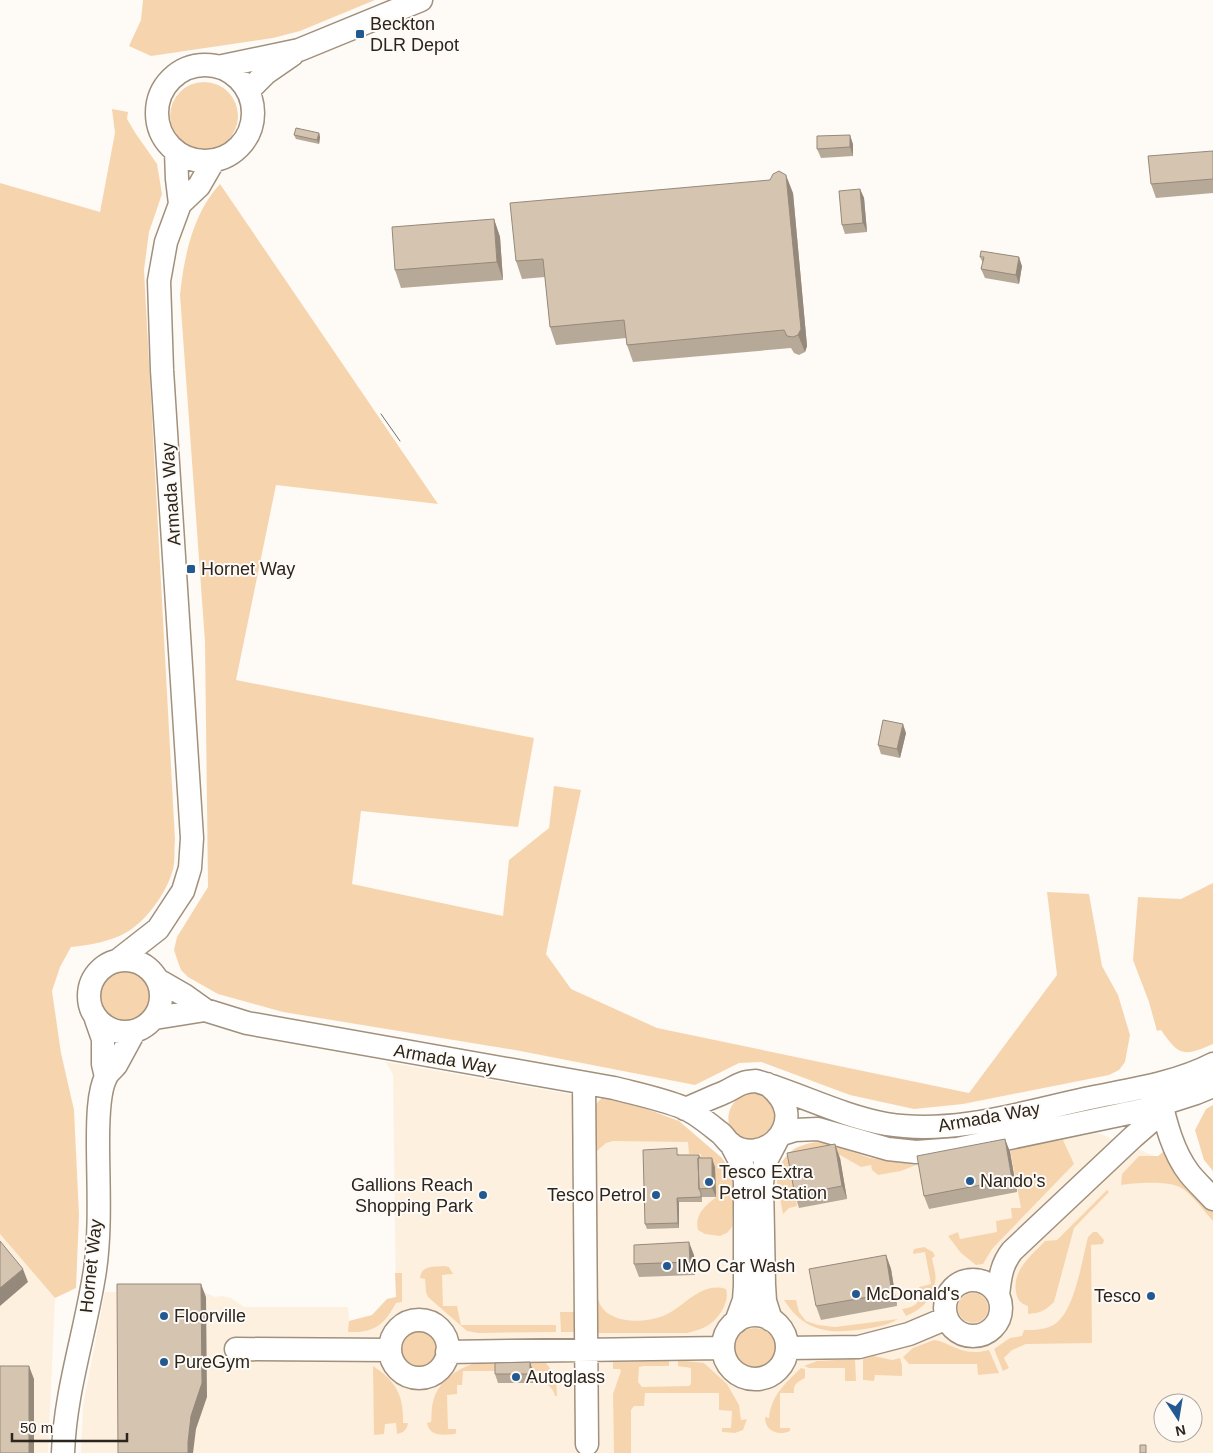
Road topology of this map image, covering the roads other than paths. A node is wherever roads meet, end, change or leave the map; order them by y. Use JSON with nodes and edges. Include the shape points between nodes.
{"nodes":[{"id":1,"x":421,"y":0,"type":"edge"},
{"id":2,"x":299,"y":50,"type":"junction"},
{"id":3,"x":218,"y":67,"type":"junction"},
{"id":4,"x":248,"y":91,"type":"junction"},
{"id":5,"x":176,"y":151,"type":"junction"},
{"id":6,"x":214,"y":160,"type":"junction"},
{"id":7,"x":180,"y":204,"type":"junction"},
{"id":8,"x":158,"y":929,"type":"junction"},
{"id":9,"x":117,"y":961,"type":"junction"},
{"id":10,"x":156,"y":977,"type":"junction"},
{"id":11,"x":205,"y":1010,"type":"junction"},
{"id":12,"x":154,"y":1018,"type":"junction"},
{"id":13,"x":96,"y":1019,"type":"junction"},
{"id":14,"x":134,"y":1032,"type":"junction"},
{"id":15,"x":1213,"y":1064,"type":"edge"},
{"id":16,"x":106,"y":1077,"type":"junction"},
{"id":17,"x":584,"y":1083,"type":"junction"},
{"id":18,"x":767,"y":1084,"type":"junction"},
{"id":19,"x":1213,"y":1086,"type":"edge"},
{"id":20,"x":726,"y":1092,"type":"junction"},
{"id":21,"x":1160,"y":1099,"type":"junction"},
{"id":22,"x":685,"y":1109,"type":"junction"},
{"id":23,"x":779,"y":1137,"type":"junction"},
{"id":24,"x":726,"y":1138,"type":"junction"},
{"id":25,"x":1213,"y":1199,"type":"edge"},
{"id":26,"x":998,"y":1295,"type":"junction"},
{"id":27,"x":947,"y":1318,"type":"junction"},
{"id":28,"x":771,"y":1320,"type":"junction"},
{"id":29,"x":736,"y":1322,"type":"junction"},
{"id":30,"x":723,"y":1348,"type":"junction"},
{"id":31,"x":787,"y":1348,"type":"junction"},
{"id":32,"x":236,"y":1349,"type":"dead end"},
{"id":33,"x":587,"y":1349,"type":"junction"},
{"id":34,"x":390,"y":1350,"type":"junction"},
{"id":35,"x":447,"y":1352,"type":"junction"},
{"id":36,"x":587,"y":1444,"type":"dead end"},
{"id":37,"x":63,"y":1453,"type":"edge"}],
"edges":[{"from":1,"to":2,"type":"street"},
{"from":2,"to":3,"type":"street"},
{"from":2,"to":4,"type":"street","via":[[266,73]]},
{"from":3,"to":4,"type":"street","via":[[236,76]]},
{"from":3,"to":5,"type":"street","via":[[195,66],[184,70],[174,76],[163,90],[157,107],[158,125],[165,140]]},
{"from":4,"to":6,"type":"street","via":[[253,113],[247,136],[239,147]]},
{"from":5,"to":6,"type":"street","via":[[194,160]]},
{"from":5,"to":7,"type":"street","name":"Armada Way"},
{"from":6,"to":7,"type":"street","name":"Armada Way","via":[[198,186]]},
{"from":7,"to":8,"type":"street","name":"Armada Way","via":[[166,242],[159,281],[192,852],[183,891]]},
{"from":8,"to":9,"type":"street","name":"Armada Way"},
{"from":8,"to":10,"type":"street","name":"Armada Way"},
{"from":9,"to":10,"type":"street","name":"Armada Way","via":[[137,962]]},
{"from":9,"to":13,"type":"street","name":"Armada Way","via":[[99,970],[90,986],[89,1003]]},
{"from":10,"to":11,"type":"street","name":"Armada Way"},
{"from":10,"to":12,"type":"street","name":"Armada Way","via":[[161,1000]]},
{"from":11,"to":12,"type":"street","name":"Armada Way"},
{"from":11,"to":17,"type":"street","name":"Armada Way","via":[[255,1025]]},
{"from":12,"to":14,"type":"street","name":"Armada Way"},
{"from":13,"to":14,"type":"street","via":[[120,1033]]},
{"from":13,"to":16,"type":"street","name":"Hornet Way","via":[[103,1039],[102,1064]]},
{"from":14,"to":16,"type":"street","name":"Hornet Way"},
{"from":15,"to":21,"type":"street","name":"Armada Way","via":[[1189,1074]]},
{"from":16,"to":37,"type":"street","name":"Hornet Way","via":[[98,1124],[95,1267],[68,1397]]},
{"from":17,"to":22,"type":"street","name":"Armada Way","via":[[646,1096]]},
{"from":17,"to":33,"type":"street"},
{"from":18,"to":20,"type":"street","name":"Armada Way","via":[[745,1082]]},
{"from":18,"to":21,"type":"street","name":"Armada Way","via":[[886,1124],[934,1127]]},
{"from":18,"to":23,"type":"street","via":[[783,1100],[786,1111],[786,1123]]},
{"from":19,"to":21,"type":"street","name":"Armada Way"},
{"from":20,"to":22,"type":"street","name":"Armada Way"},
{"from":20,"to":24,"type":"street","via":[[718,1104],[716,1119]]},
{"from":21,"to":23,"type":"street","name":"Armada Way","via":[[1105,1119],[957,1149],[916,1152],[888,1148],[818,1129],[795,1130]]},
{"from":21,"to":25,"type":"street","via":[[1173,1146],[1189,1173]]},
{"from":21,"to":26,"type":"street","via":[[1133,1137],[1012,1251],[1001,1270]]},
{"from":22,"to":24,"type":"street","name":"Armada Way"},
{"from":23,"to":24,"type":"street","name":"Armada Way","via":[[769,1146],[750,1151],[740,1149]]},
{"from":23,"to":28,"type":"street","via":[[765,1163],[762,1183],[765,1301]]},
{"from":24,"to":29,"type":"street","via":[[743,1168],[745,1182],[745,1286]]},
{"from":26,"to":27,"type":"street","via":[[993,1288],[978,1280],[960,1283],[946,1302]]},
{"from":26,"to":27,"type":"street","via":[[1000,1315],[991,1329],[983,1334],[958,1331]]},
{"from":27,"to":31,"type":"street","via":[[909,1334],[859,1347]]},
{"from":28,"to":29,"type":"street","via":[[753,1316]]},
{"from":28,"to":31,"type":"street","via":[[783,1332]]},
{"from":29,"to":30,"type":"street","via":[[726,1334]]},
{"from":30,"to":31,"type":"street","via":[[729,1367],[736,1374],[755,1380],[774,1374],[781,1367]]},
{"from":30,"to":33,"type":"street"},
{"from":32,"to":34,"type":"street"},
{"from":33,"to":35,"type":"street"},
{"from":33,"to":36,"type":"street"},
{"from":34,"to":35,"type":"street","via":[[395,1366],[417,1378],[434,1373],[445,1360]]},
{"from":34,"to":35,"type":"street","via":[[394,1333],[408,1322],[424,1320],[444,1335]]}]}
